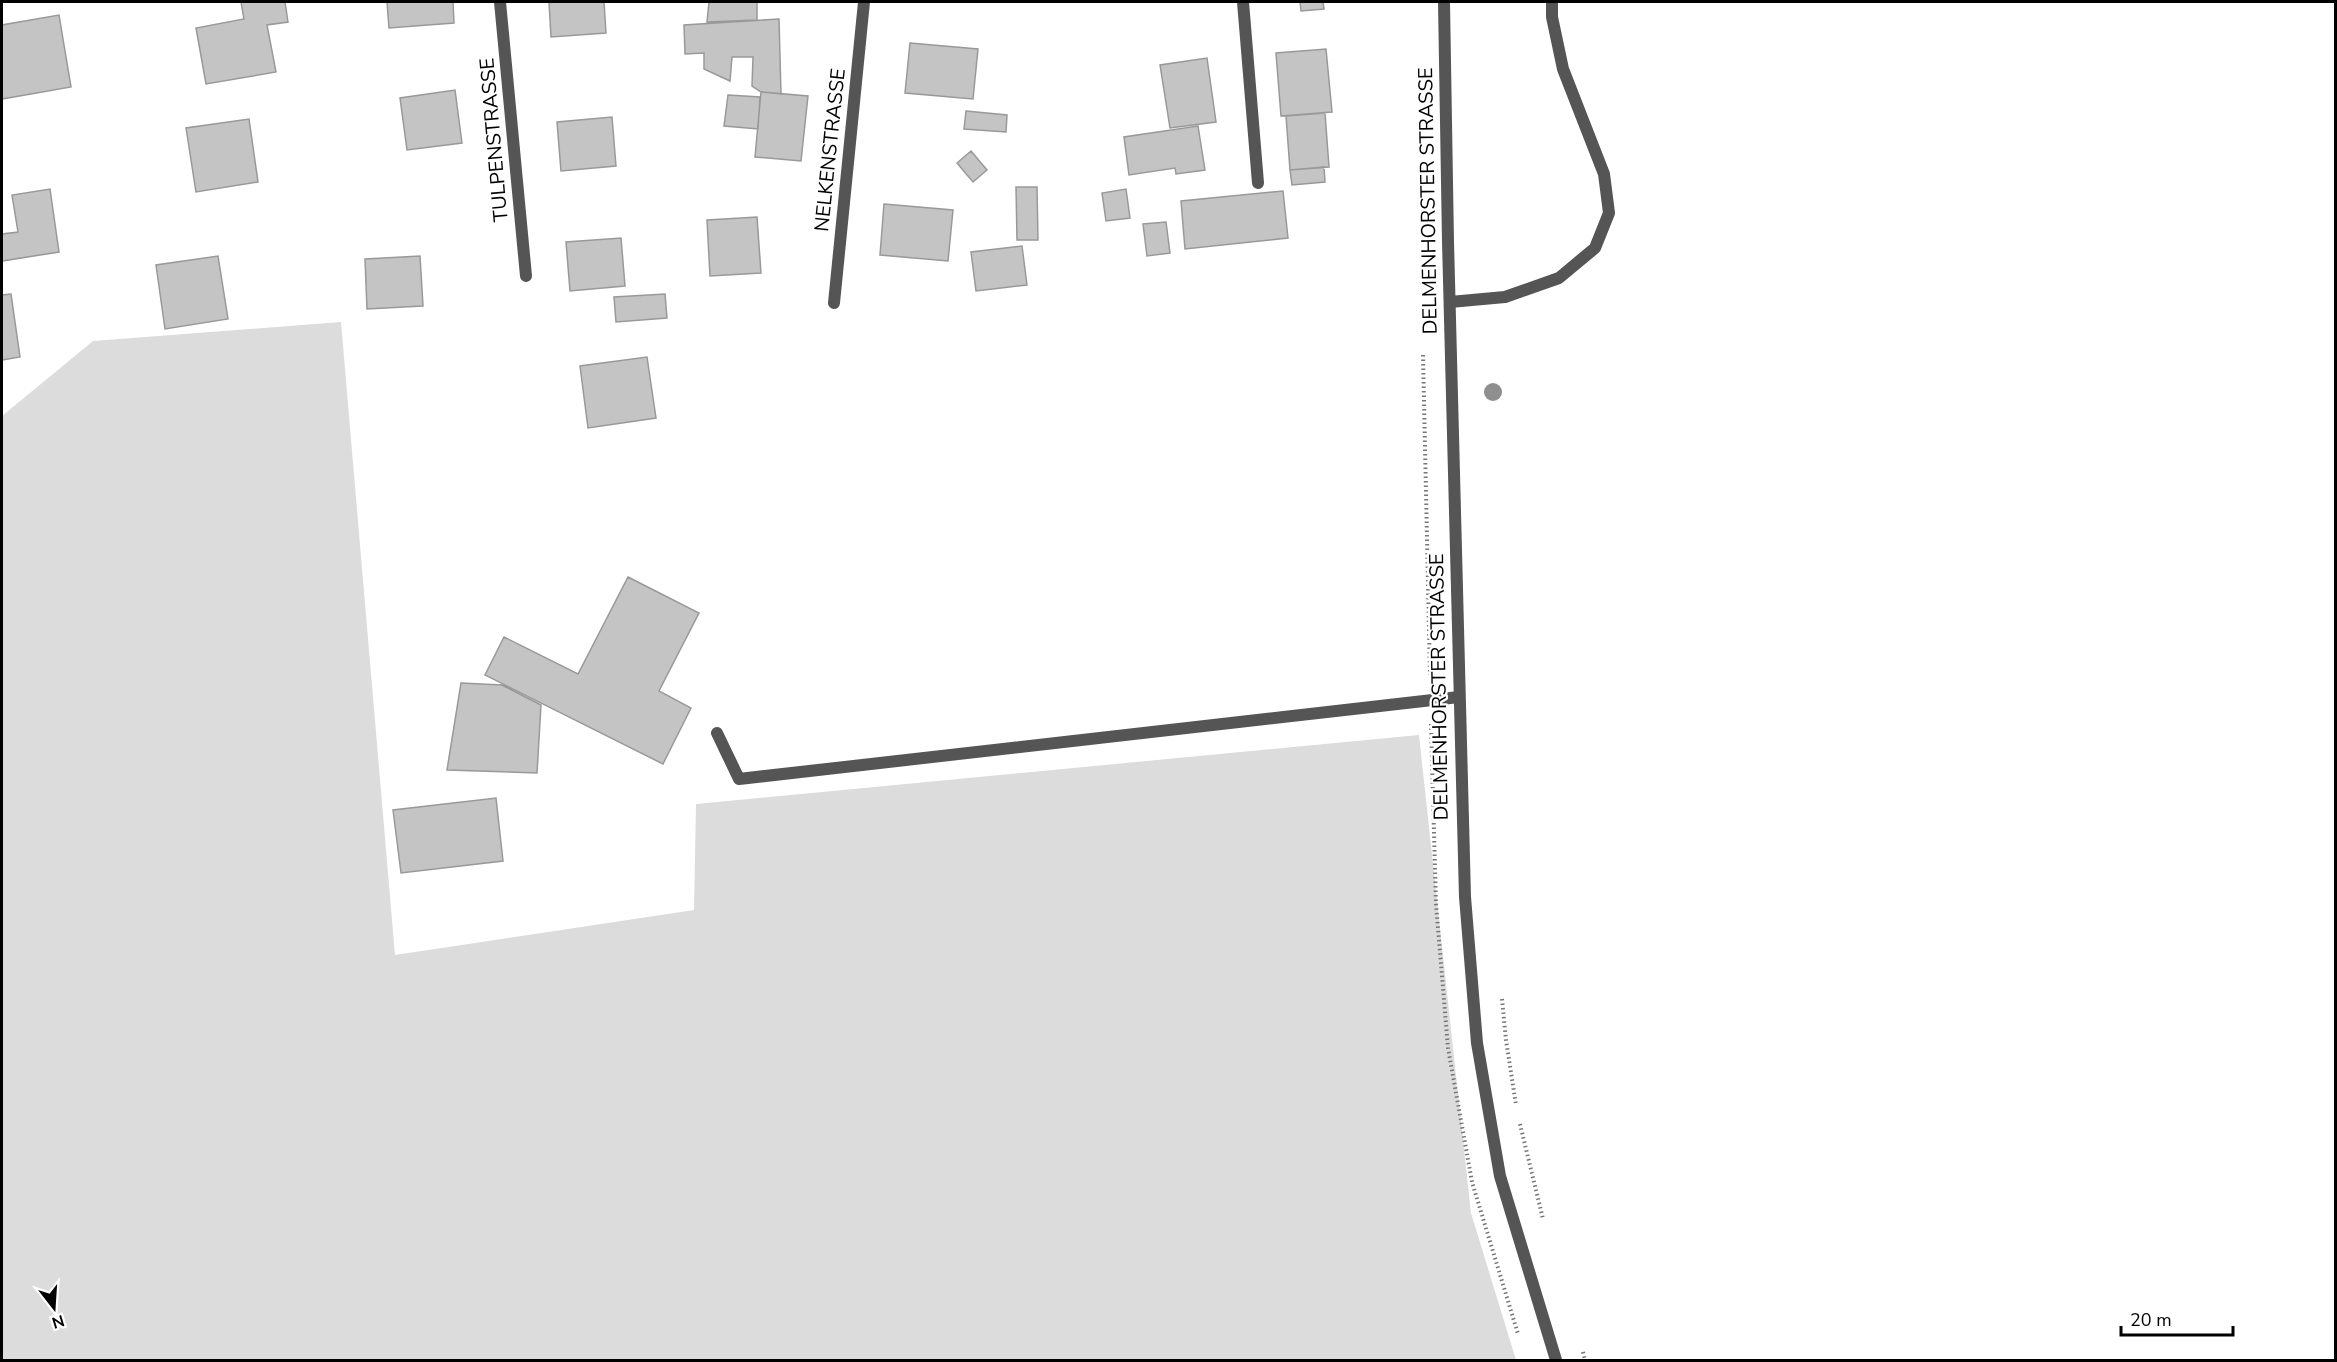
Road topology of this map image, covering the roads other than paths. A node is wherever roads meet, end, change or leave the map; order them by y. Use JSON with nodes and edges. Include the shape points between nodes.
{"nodes":[{"id":1,"x":500,"y":2,"type":"edge"},
{"id":2,"x":864,"y":2,"type":"edge"},
{"id":3,"x":1243,"y":2,"type":"edge"},
{"id":4,"x":1444,"y":2,"type":"edge"},
{"id":5,"x":1552,"y":2,"type":"edge"},
{"id":6,"x":1258,"y":183,"type":"dead end"},
{"id":7,"x":526,"y":276,"type":"dead end"},
{"id":8,"x":1450,"y":302,"type":"junction"},
{"id":9,"x":834,"y":303,"type":"dead end"},
{"id":10,"x":1458,"y":697,"type":"junction"},
{"id":11,"x":717,"y":733,"type":"dead end"},
{"id":12,"x":1556,"y":1360,"type":"edge"}],
"edges":[{"from":1,"to":7,"type":"street","name":"TULPENSTRASSE"},
{"from":2,"to":9,"type":"street","name":"NELKENSTRASSE"},
{"from":3,"to":6,"type":"street"},
{"from":4,"to":8,"type":"street","name":"DELMENHORSTER STRASSE"},
{"from":5,"to":8,"type":"street","via":[[1563,69],[1604,174],[1609,213],[1594,248],[1559,278],[1505,297]]},
{"from":8,"to":10,"type":"street","name":"DELMENHORSTER STRASSE"},
{"from":10,"to":11,"type":"street","via":[[739,779]]},
{"from":10,"to":12,"type":"street","name":"DELMENHORSTER STRASSE","via":[[1464,897],[1477,1043],[1500,1176]]}]}
